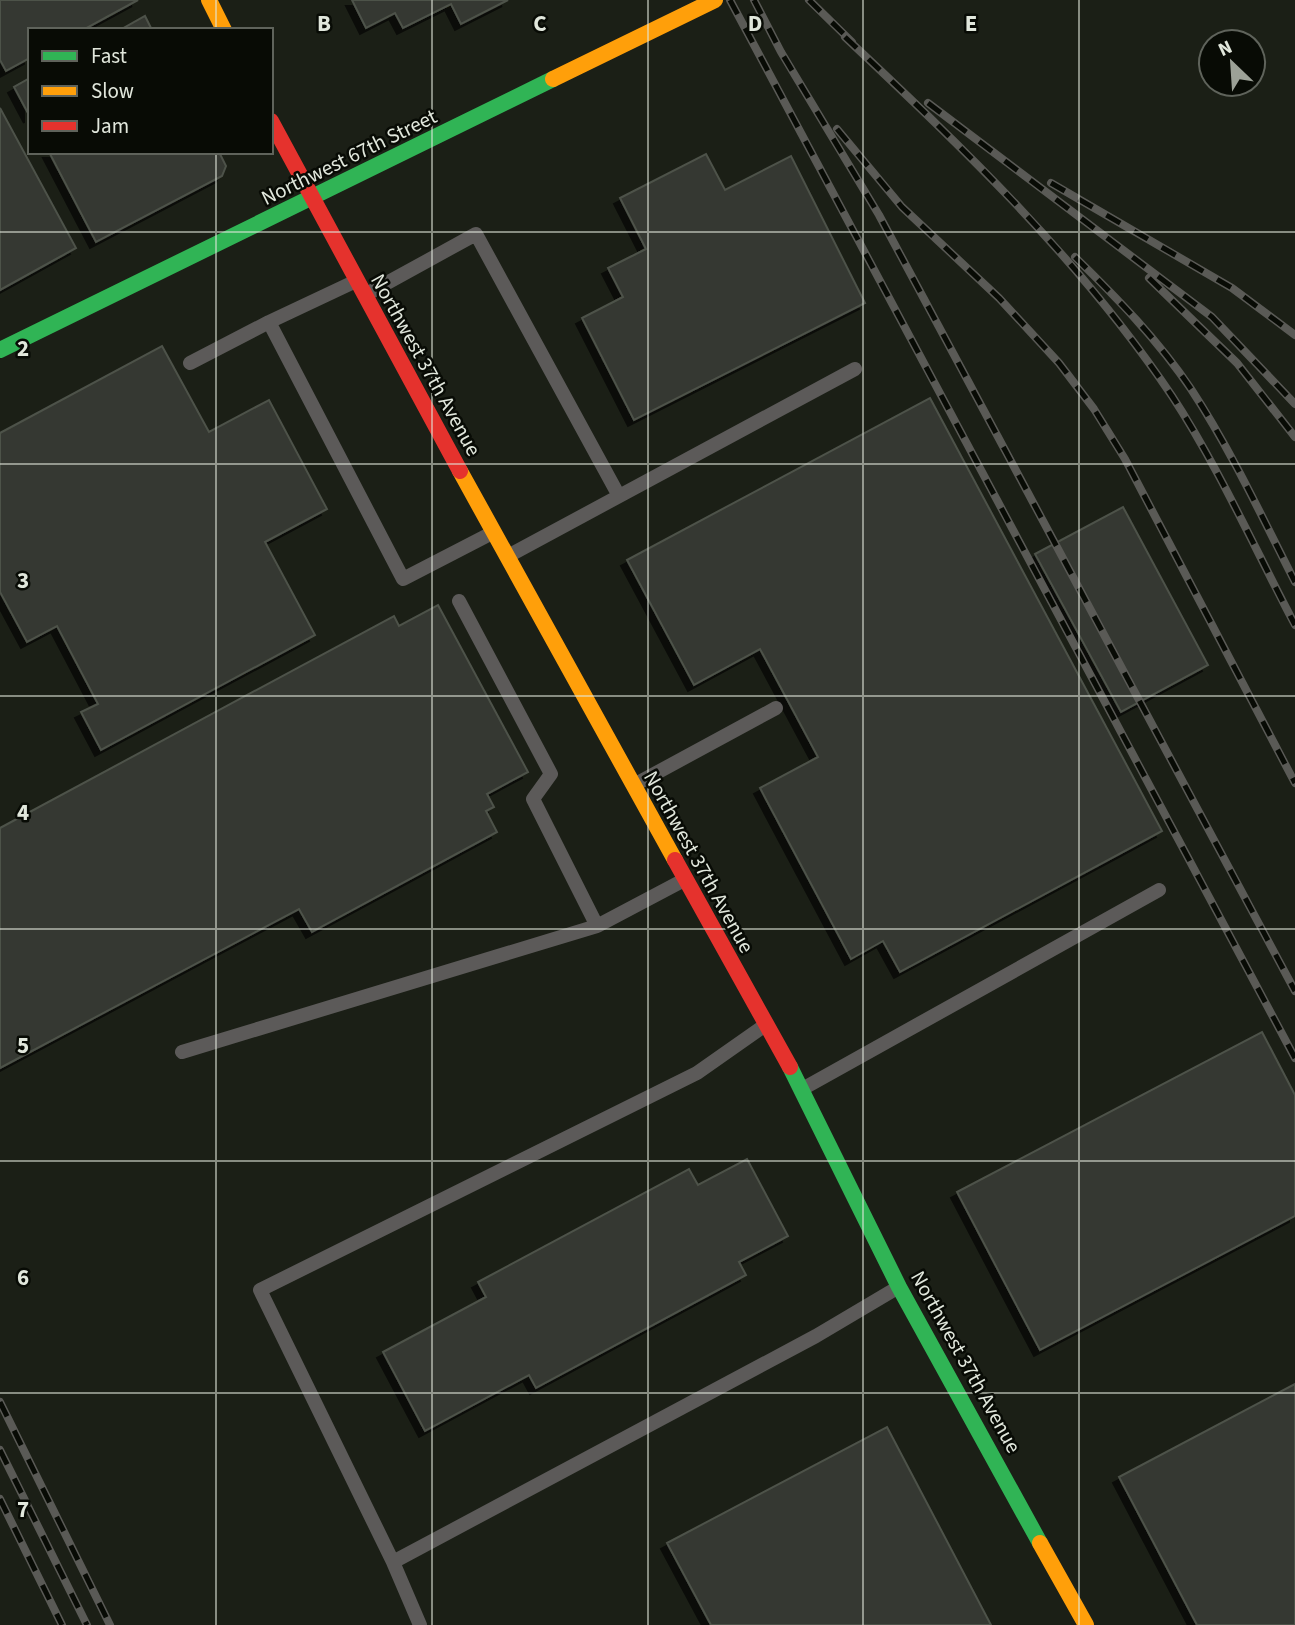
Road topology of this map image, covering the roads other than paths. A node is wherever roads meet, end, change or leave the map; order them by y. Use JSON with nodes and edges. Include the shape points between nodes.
{"nodes":[{"id":1,"x":209,"y":0,"type":"edge"},
{"id":2,"x":715,"y":0,"type":"edge"},
{"id":3,"x":223,"y":28,"type":"edge"},
{"id":4,"x":273,"y":125,"type":"edge"},
{"id":5,"x":312,"y":199,"type":"junction"},
{"id":6,"x":360,"y":288,"type":"junction"},
{"id":7,"x":269,"y":322,"type":"junction"},
{"id":8,"x":0,"y":350,"type":"edge"},
{"id":9,"x":190,"y":363,"type":"dead end"},
{"id":10,"x":855,"y":369,"type":"dead end"},
{"id":11,"x":619,"y":496,"type":"junction"},
{"id":12,"x":493,"y":532,"type":"junction"},
{"id":13,"x":507,"y":557,"type":"junction"},
{"id":14,"x":459,"y":601,"type":"dead end"},
{"id":15,"x":776,"y":708,"type":"dead end"},
{"id":16,"x":633,"y":785,"type":"junction"},
{"id":17,"x":684,"y":880,"type":"junction"},
{"id":18,"x":1159,"y":890,"type":"dead end"},
{"id":19,"x":597,"y":926,"type":"junction"},
{"id":20,"x":765,"y":1025,"type":"junction"},
{"id":21,"x":182,"y":1052,"type":"dead end"},
{"id":22,"x":802,"y":1089,"type":"junction"},
{"id":23,"x":899,"y":1287,"type":"junction"},
{"id":24,"x":393,"y":1562,"type":"junction"},
{"id":25,"x":1085,"y":1622,"type":"edge"},
{"id":26,"x":420,"y":1625,"type":"edge"},
{"id":27,"x":1066,"y":1625,"type":"edge"}],
"edges":[{"from":1,"to":3,"type":"street"},
{"from":2,"to":5,"type":"street","name":"Northwest 67th Street"},
{"from":4,"to":5,"type":"street","name":"Northwest 37th Avenue"},
{"from":5,"to":6,"type":"street","name":"Northwest 37th Avenue"},
{"from":5,"to":8,"type":"street","name":"Northwest 67th Street"},
{"from":6,"to":7,"type":"lane"},
{"from":6,"to":11,"type":"lane","via":[[476,234]]},
{"from":6,"to":12,"type":"street","name":"Northwest 37th Avenue"},
{"from":7,"to":9,"type":"lane"},
{"from":7,"to":12,"type":"lane","via":[[402,579]]},
{"from":10,"to":11,"type":"lane"},
{"from":11,"to":13,"type":"lane"},
{"from":12,"to":13,"type":"street","name":"Northwest 37th Avenue"},
{"from":13,"to":16,"type":"street","name":"Northwest 37th Avenue"},
{"from":14,"to":19,"type":"lane","via":[[551,774],[533,799]]},
{"from":15,"to":16,"type":"lane"},
{"from":16,"to":17,"type":"street","name":"Northwest 37th Avenue"},
{"from":17,"to":19,"type":"lane"},
{"from":17,"to":20,"type":"street","name":"Northwest 37th Avenue"},
{"from":18,"to":22,"type":"lane"},
{"from":19,"to":21,"type":"lane"},
{"from":20,"to":22,"type":"street","name":"Northwest 37th Avenue"},
{"from":20,"to":24,"type":"lane","via":[[696,1073],[260,1290]]},
{"from":22,"to":23,"type":"street","name":"Northwest 37th Avenue"},
{"from":23,"to":24,"type":"lane","via":[[786,1353]]},
{"from":23,"to":25,"type":"street","name":"Northwest 37th Avenue"},
{"from":24,"to":26,"type":"lane"},
{"from":25,"to":27,"type":"lane"}]}
